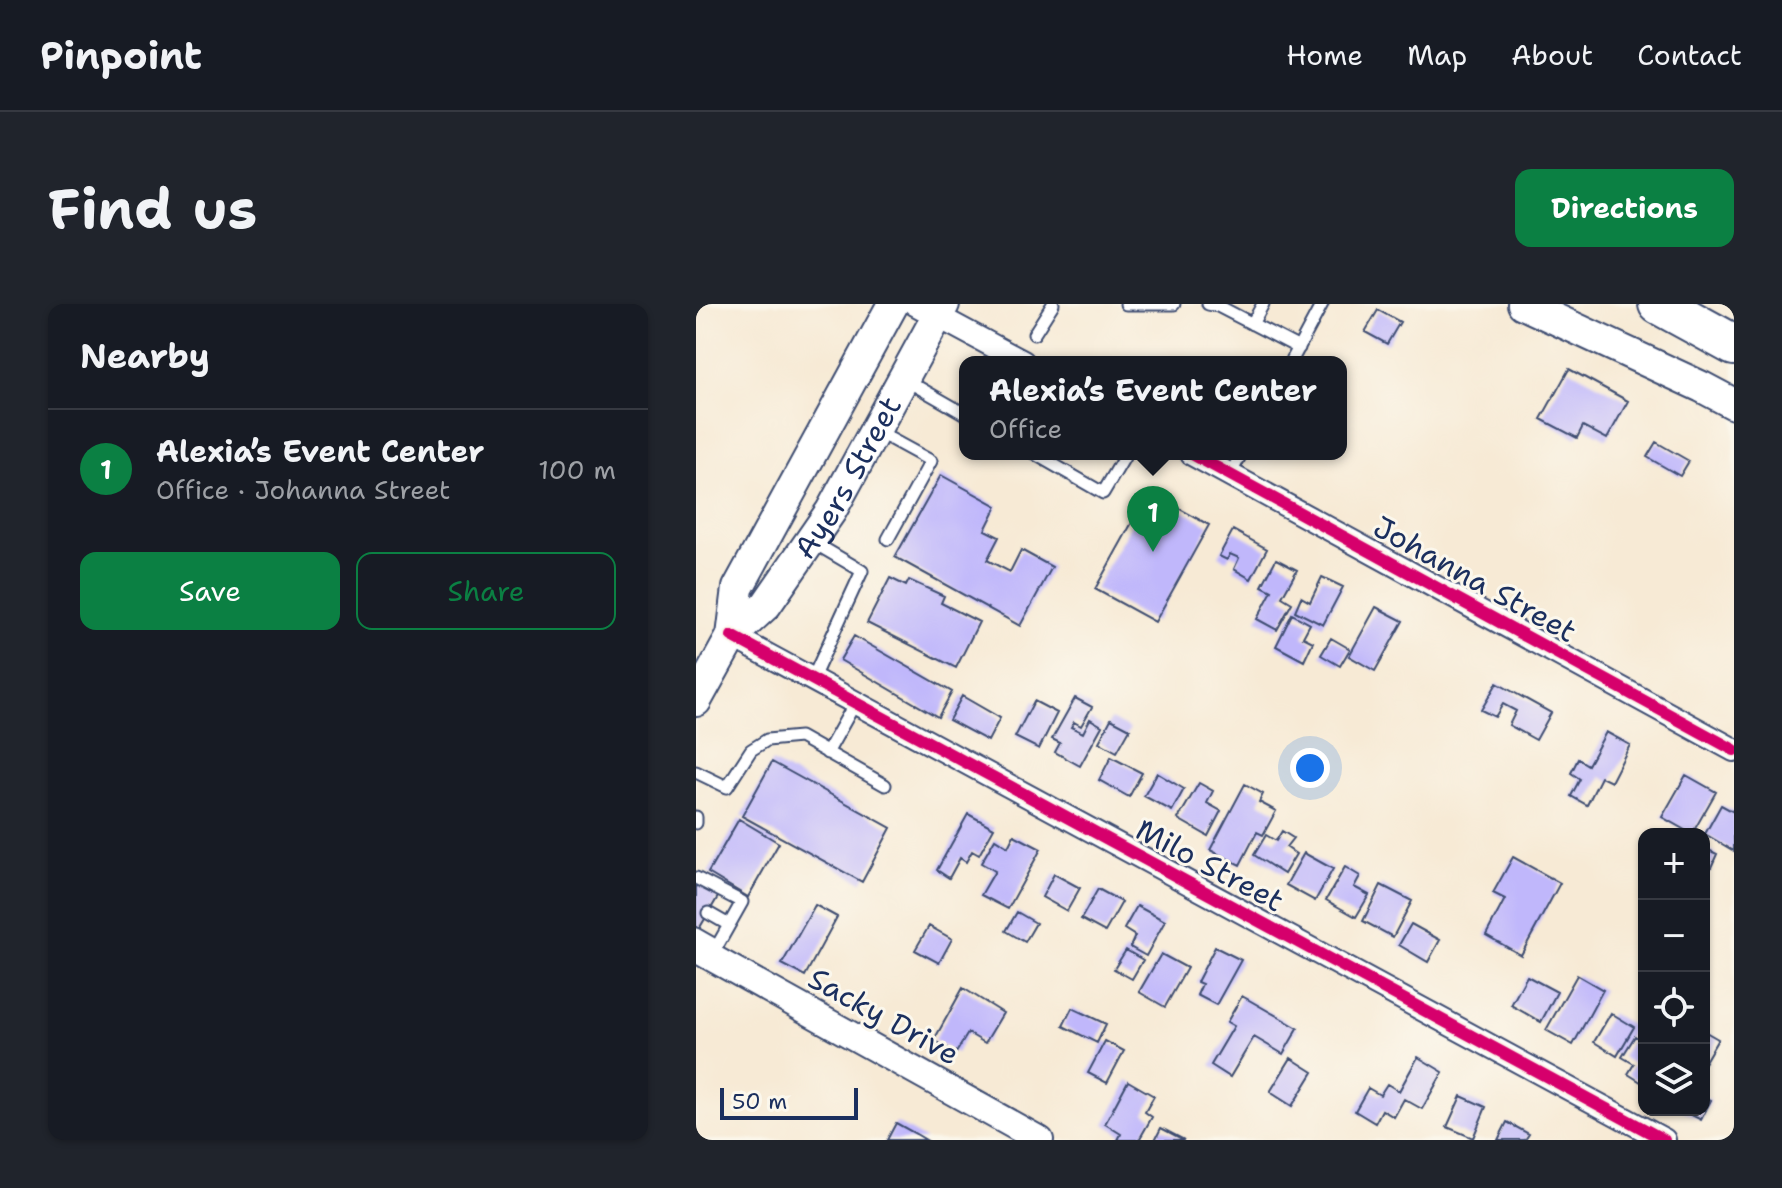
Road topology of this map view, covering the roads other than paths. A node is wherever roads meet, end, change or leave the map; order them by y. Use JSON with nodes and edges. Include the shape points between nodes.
{"nodes":[{"id":1,"x":893,"y":304,"type":"edge"},
{"id":2,"x":1053,"y":304,"type":"edge"},
{"id":3,"x":1126,"y":304,"type":"edge"},
{"id":4,"x":1174,"y":304,"type":"edge"},
{"id":5,"x":1208,"y":304,"type":"edge"},
{"id":6,"x":1263,"y":304,"type":"edge"},
{"id":7,"x":1322,"y":304,"type":"edge"},
{"id":8,"x":1523,"y":304,"type":"edge"},
{"id":9,"x":1659,"y":304,"type":"edge"},
{"id":10,"x":932,"y":308,"type":"edge"},
{"id":11,"x":1252,"y":324,"type":"junction"},
{"id":12,"x":1034,"y":334,"type":"dead end"},
{"id":13,"x":1734,"y":345,"type":"edge"},
{"id":14,"x":1299,"y":348,"type":"junction"},
{"id":15,"x":997,"y":356,"type":"edge"},
{"id":16,"x":1294,"y":356,"type":"edge"},
{"id":17,"x":903,"y":379,"type":"junction"},
{"id":18,"x":1734,"y":404,"type":"edge"},
{"id":19,"x":959,"y":411,"type":"edge"},
{"id":20,"x":875,"y":430,"type":"junction"},
{"id":21,"x":823,"y":432,"type":"junction"},
{"id":22,"x":1045,"y":460,"type":"edge"},
{"id":23,"x":1122,"y":460,"type":"edge"},
{"id":24,"x":1203,"y":460,"type":"edge"},
{"id":25,"x":1238,"y":460,"type":"edge"},
{"id":26,"x":1230,"y":475,"type":"junction"},
{"id":27,"x":888,"y":539,"type":"dead end"},
{"id":28,"x":811,"y":541,"type":"junction"},
{"id":29,"x":732,"y":636,"type":"junction"},
{"id":30,"x":812,"y":680,"type":"junction"},
{"id":31,"x":696,"y":701,"type":"edge"},
{"id":32,"x":855,"y":703,"type":"junction"},
{"id":33,"x":1734,"y":750,"type":"edge"},
{"id":34,"x":827,"y":753,"type":"junction"},
{"id":35,"x":696,"y":772,"type":"edge"},
{"id":36,"x":885,"y":785,"type":"dead end"},
{"id":37,"x":696,"y":878,"type":"edge"},
{"id":38,"x":708,"y":913,"type":"dead end"},
{"id":39,"x":729,"y":925,"type":"junction"},
{"id":40,"x":696,"y":934,"type":"edge"},
{"id":41,"x":708,"y":951,"type":"edge"},
{"id":42,"x":1040,"y":1140,"type":"edge"},
{"id":43,"x":1664,"y":1140,"type":"edge"}],
"edges":[{"from":1,"to":21,"type":"main road","name":"Ayers Street"},
{"from":2,"to":12,"type":"lane"},
{"from":3,"to":4,"type":"lane"},
{"from":5,"to":11,"type":"lane"},
{"from":6,"to":11,"type":"lane"},
{"from":7,"to":14,"type":"lane"},
{"from":8,"to":18,"type":"main road"},
{"from":9,"to":13,"type":"highway"},
{"from":10,"to":15,"type":"street"},
{"from":10,"to":17,"type":"main road","name":"Ayers Street"},
{"from":11,"to":14,"type":"lane"},
{"from":14,"to":16,"type":"lane"},
{"from":17,"to":19,"type":"lane"},
{"from":17,"to":20,"type":"main road","name":"Ayers Street"},
{"from":20,"to":21,"type":"main road"},
{"from":20,"to":27,"type":"lane","via":[[931,461]]},
{"from":20,"to":28,"type":"main road","name":"Ayers Street"},
{"from":21,"to":29,"type":"main road","name":"Ayers Street","via":[[738,588]]},
{"from":22,"to":23,"type":"lane","via":[[1103,493]]},
{"from":24,"to":26,"type":"street","name":"Johanna Street"},
{"from":25,"to":26,"type":"lane"},
{"from":26,"to":33,"type":"street","name":"Johanna Street"},
{"from":28,"to":29,"type":"main road","name":"Ayers Street","via":[[766,605]]},
{"from":28,"to":30,"type":"lane","via":[[862,571]]},
{"from":29,"to":30,"type":"street","name":"Milo Street"},
{"from":29,"to":31,"type":"main road","name":"Ayers Street"},
{"from":30,"to":32,"type":"street","name":"Milo Street"},
{"from":32,"to":34,"type":"lane"},
{"from":32,"to":43,"type":"street","name":"Milo Street"},
{"from":34,"to":35,"type":"lane","via":[[800,737],[767,740],[751,750],[727,787]]},
{"from":34,"to":36,"type":"lane"},
{"from":37,"to":39,"type":"lane","via":[[742,902]]},
{"from":38,"to":39,"type":"lane"},
{"from":39,"to":41,"type":"lane"},
{"from":40,"to":41,"type":"lane"},
{"from":41,"to":42,"type":"street","name":"Sacky Drive"}]}
